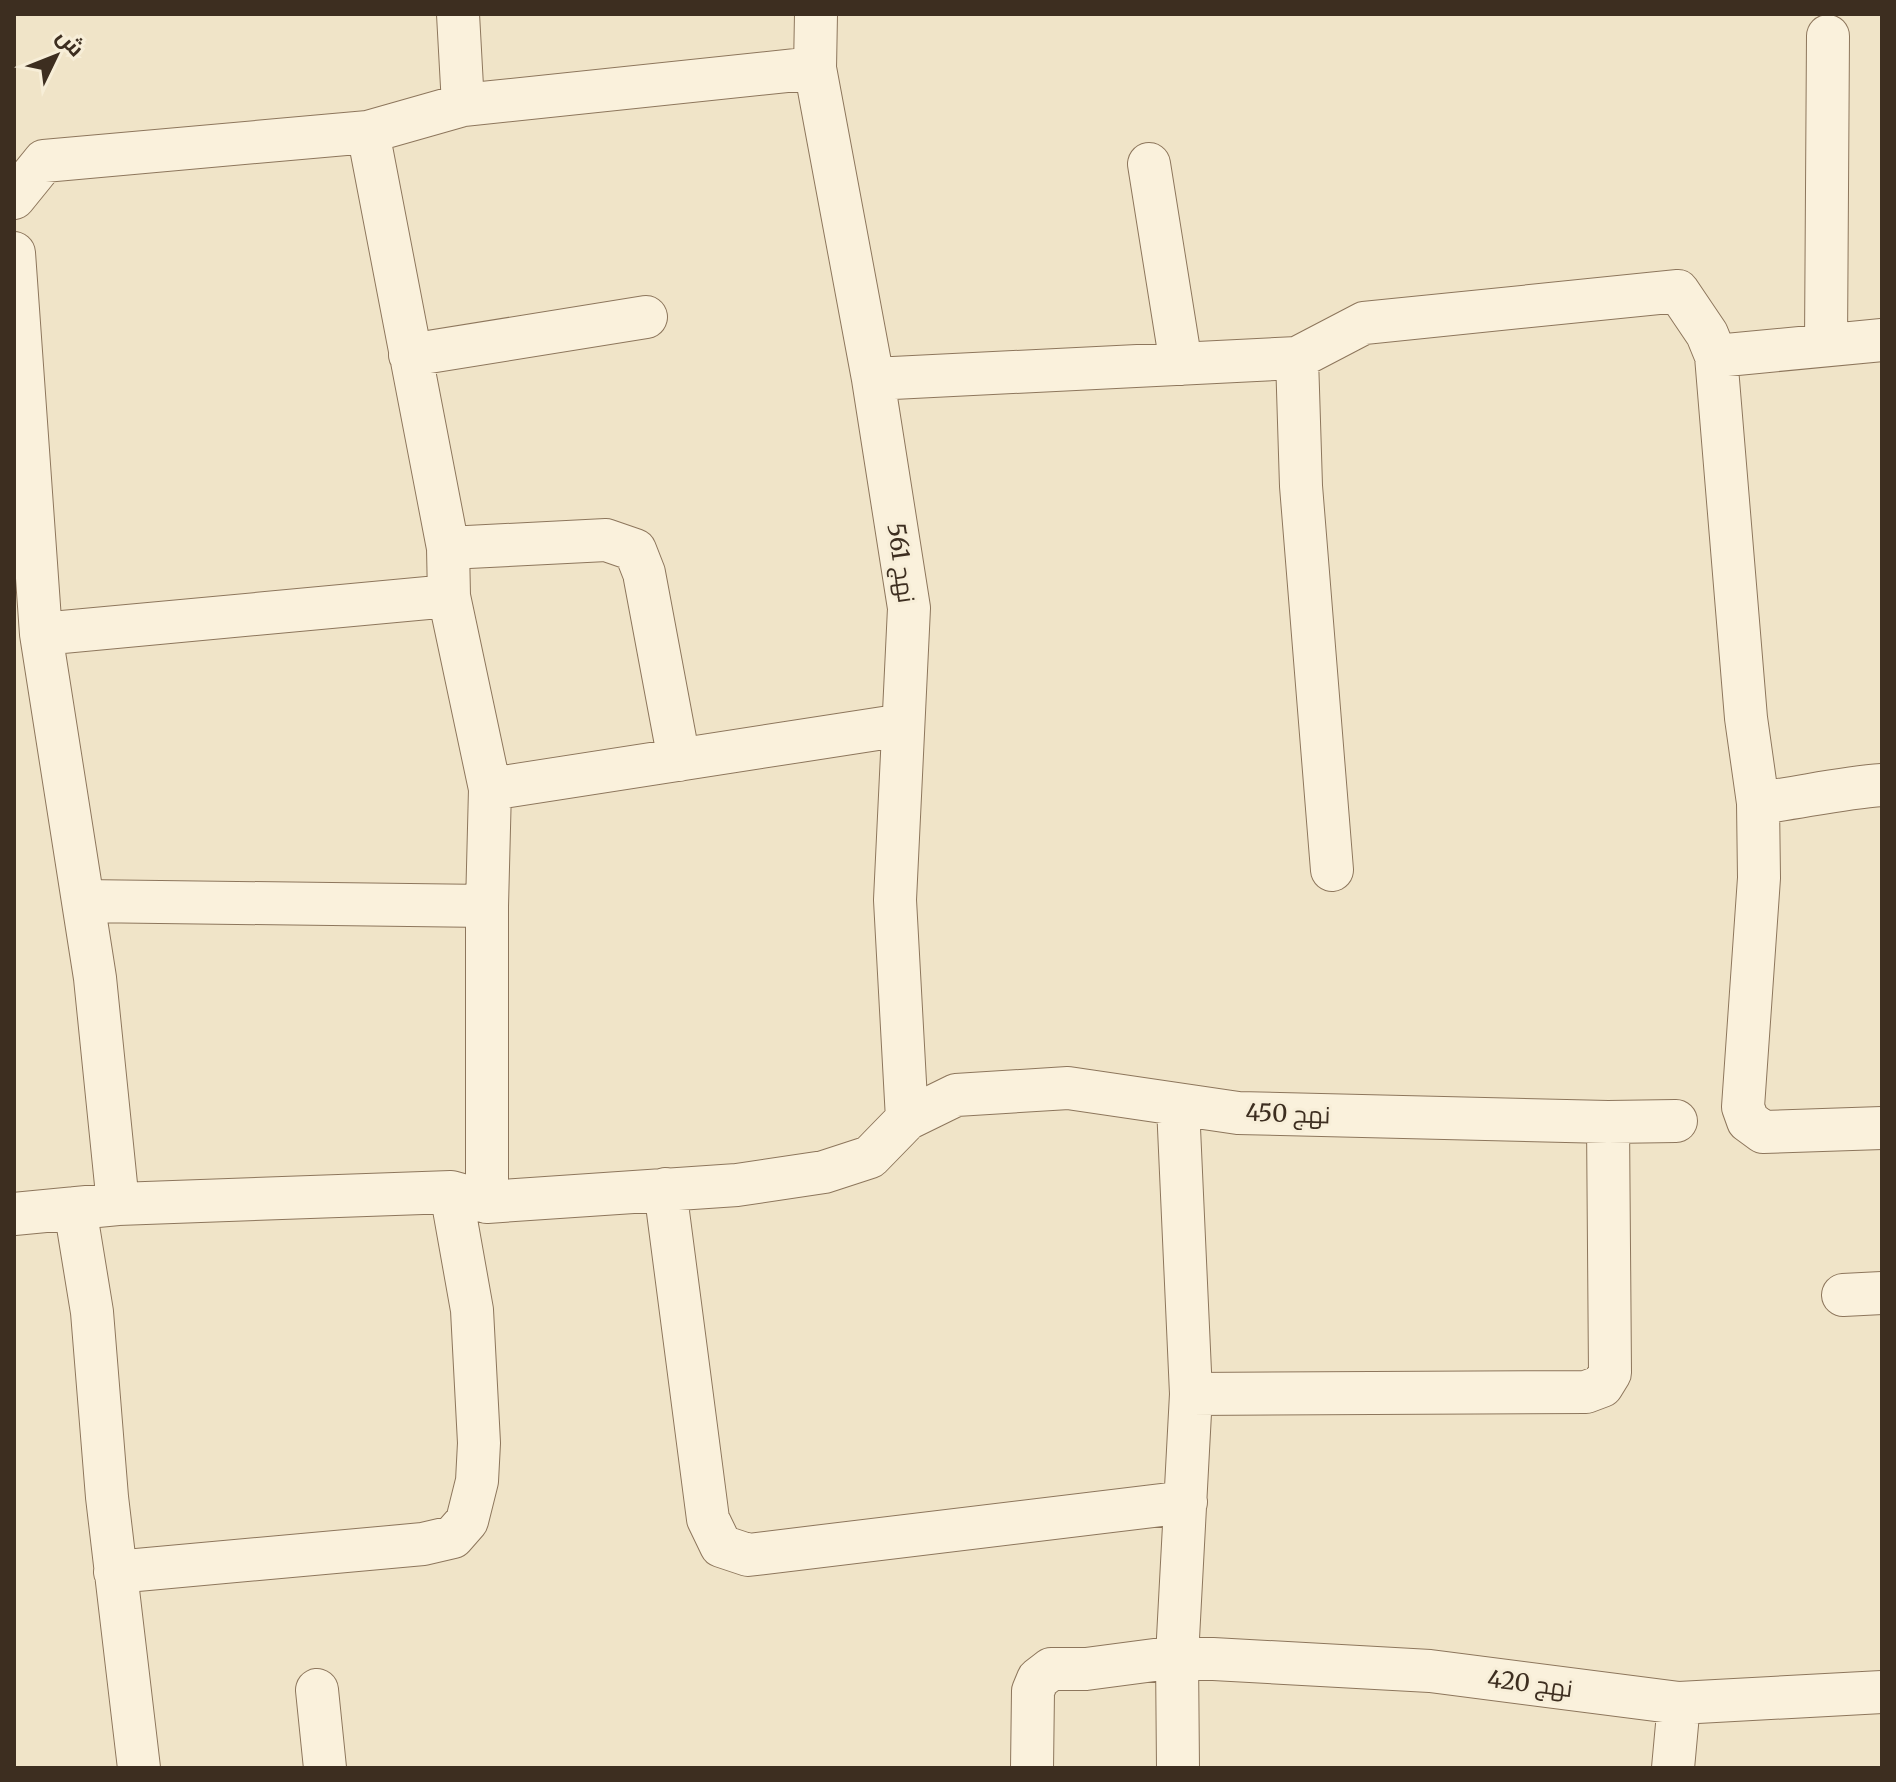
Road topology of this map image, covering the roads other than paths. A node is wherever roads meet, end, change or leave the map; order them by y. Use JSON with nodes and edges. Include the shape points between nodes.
{"nodes":[{"id":1,"x":458,"y":14,"type":"edge"},
{"id":2,"x":816,"y":14,"type":"edge"},
{"id":3,"x":1828,"y":36,"type":"dead end"},
{"id":4,"x":815,"y":68,"type":"junction"},
{"id":5,"x":463,"y":105,"type":"junction"},
{"id":6,"x":368,"y":132,"type":"junction"},
{"id":7,"x":1149,"y":164,"type":"dead end"},
{"id":8,"x":14,"y":198,"type":"edge"},
{"id":9,"x":14,"y":253,"type":"edge"},
{"id":10,"x":646,"y":317,"type":"dead end"},
{"id":11,"x":1882,"y":340,"type":"edge"},
{"id":12,"x":1826,"y":344,"type":"junction"},
{"id":13,"x":410,"y":355,"type":"junction"},
{"id":14,"x":1716,"y":356,"type":"junction"},
{"id":15,"x":1297,"y":358,"type":"junction"},
{"id":16,"x":1181,"y":364,"type":"junction"},
{"id":17,"x":873,"y":379,"type":"junction"},
{"id":18,"x":448,"y":548,"type":"junction"},
{"id":19,"x":449,"y":596,"type":"junction"},
{"id":20,"x":41,"y":634,"type":"junction"},
{"id":21,"x":903,"y":725,"type":"junction"},
{"id":22,"x":679,"y":760,"type":"junction"},
{"id":23,"x":1882,"y":785,"type":"edge"},
{"id":24,"x":490,"y":789,"type":"junction"},
{"id":25,"x":1758,"y":803,"type":"junction"},
{"id":26,"x":1332,"y":870,"type":"dead end"},
{"id":27,"x":83,"y":901,"type":"junction"},
{"id":28,"x":487,"y":906,"type":"junction"},
{"id":29,"x":1178,"y":1106,"type":"junction"},
{"id":30,"x":907,"y":1119,"type":"junction"},
{"id":31,"x":1676,"y":1121,"type":"dead end"},
{"id":32,"x":1608,"y":1122,"type":"junction"},
{"id":33,"x":1882,"y":1128,"type":"edge"},
{"id":34,"x":665,"y":1189,"type":"junction"},
{"id":35,"x":469,"y":1197,"type":"junction"},
{"id":36,"x":118,"y":1204,"type":"junction"},
{"id":37,"x":75,"y":1208,"type":"junction"},
{"id":38,"x":14,"y":1214,"type":"edge"},
{"id":39,"x":1191,"y":1394,"type":"junction"},
{"id":40,"x":1186,"y":1502,"type":"junction"},
{"id":41,"x":115,"y":1572,"type":"junction"},
{"id":42,"x":1177,"y":1657,"type":"junction"},
{"id":43,"x":317,"y":1690,"type":"dead end"},
{"id":44,"x":1882,"y":1692,"type":"edge"},
{"id":45,"x":1679,"y":1703,"type":"junction"},
{"id":46,"x":139,"y":1768,"type":"edge"},
{"id":47,"x":325,"y":1768,"type":"edge"},
{"id":48,"x":1032,"y":1768,"type":"edge"},
{"id":49,"x":1178,"y":1768,"type":"edge"},
{"id":50,"x":1673,"y":1768,"type":"edge"}],
"edges":[{"from":1,"to":5,"type":"street"},
{"from":2,"to":4,"type":"street","name":"نهج 561"},
{"from":3,"to":12,"type":"street"},
{"from":4,"to":5,"type":"street"},
{"from":4,"to":17,"type":"street","name":"نهج 561"},
{"from":5,"to":6,"type":"street"},
{"from":6,"to":8,"type":"street","via":[[44,161]]},
{"from":6,"to":13,"type":"street"},
{"from":7,"to":16,"type":"street"},
{"from":9,"to":20,"type":"street"},
{"from":10,"to":13,"type":"street"},
{"from":11,"to":12,"type":"street"},
{"from":12,"to":14,"type":"street"},
{"from":13,"to":18,"type":"street"},
{"from":14,"to":15,"type":"street","via":[[1678,291],[1364,323]]},
{"from":14,"to":25,"type":"street"},
{"from":15,"to":16,"type":"street"},
{"from":15,"to":26,"type":"street","via":[[1301,486]]},
{"from":16,"to":17,"type":"street"},
{"from":17,"to":21,"type":"street","name":"نهج 561","via":[[909,608]]},
{"from":18,"to":19,"type":"street"},
{"from":18,"to":22,"type":"street","via":[[606,540],[635,550],[644,573]]},
{"from":19,"to":20,"type":"street"},
{"from":19,"to":24,"type":"street"},
{"from":20,"to":27,"type":"street"},
{"from":21,"to":22,"type":"street"},
{"from":21,"to":30,"type":"street","name":"نهج 561","via":[[895,900]]},
{"from":22,"to":24,"type":"street"},
{"from":23,"to":25,"type":"street"},
{"from":24,"to":28,"type":"street"},
{"from":25,"to":33,"type":"street","via":[[1759,878],[1743,1107],[1748,1121],[1763,1132]]},
{"from":27,"to":28,"type":"street"},
{"from":27,"to":36,"type":"street"},
{"from":28,"to":35,"type":"street"},
{"from":29,"to":30,"type":"street","name":"نهج 450","via":[[1068,1088],[956,1095]]},
{"from":29,"to":32,"type":"street","name":"نهج 450","via":[[1238,1113]]},
{"from":29,"to":39,"type":"street"},
{"from":30,"to":34,"type":"street","name":"نهج 450","via":[[870,1157],[824,1172]]},
{"from":31,"to":32,"type":"street","name":"نهج 450"},
{"from":32,"to":39,"type":"street","via":[[1610,1373],[1602,1386],[1586,1392]]},
{"from":34,"to":35,"type":"street","name":"نهج 450"},
{"from":34,"to":40,"type":"street","via":[[708,1519],[721,1546],[748,1555]]},
{"from":35,"to":36,"type":"street","name":"نهج 450"},
{"from":35,"to":41,"type":"street","via":[[479,1443],[467,1521],[453,1537]]},
{"from":36,"to":37,"type":"street","name":"نهج 450"},
{"from":37,"to":38,"type":"street","name":"نهج 450"},
{"from":37,"to":41,"type":"street","via":[[92,1312]]},
{"from":39,"to":40,"type":"street"},
{"from":40,"to":42,"type":"street"},
{"from":41,"to":46,"type":"street"},
{"from":42,"to":45,"type":"street","name":"نهج 420","via":[[1430,1671]]},
{"from":42,"to":48,"type":"street","name":"نهج 420","via":[[1051,1669],[1033,1691]]},
{"from":42,"to":49,"type":"street"},
{"from":43,"to":47,"type":"street"},
{"from":44,"to":45,"type":"street","name":"نهج 420"},
{"from":45,"to":50,"type":"street"}]}
